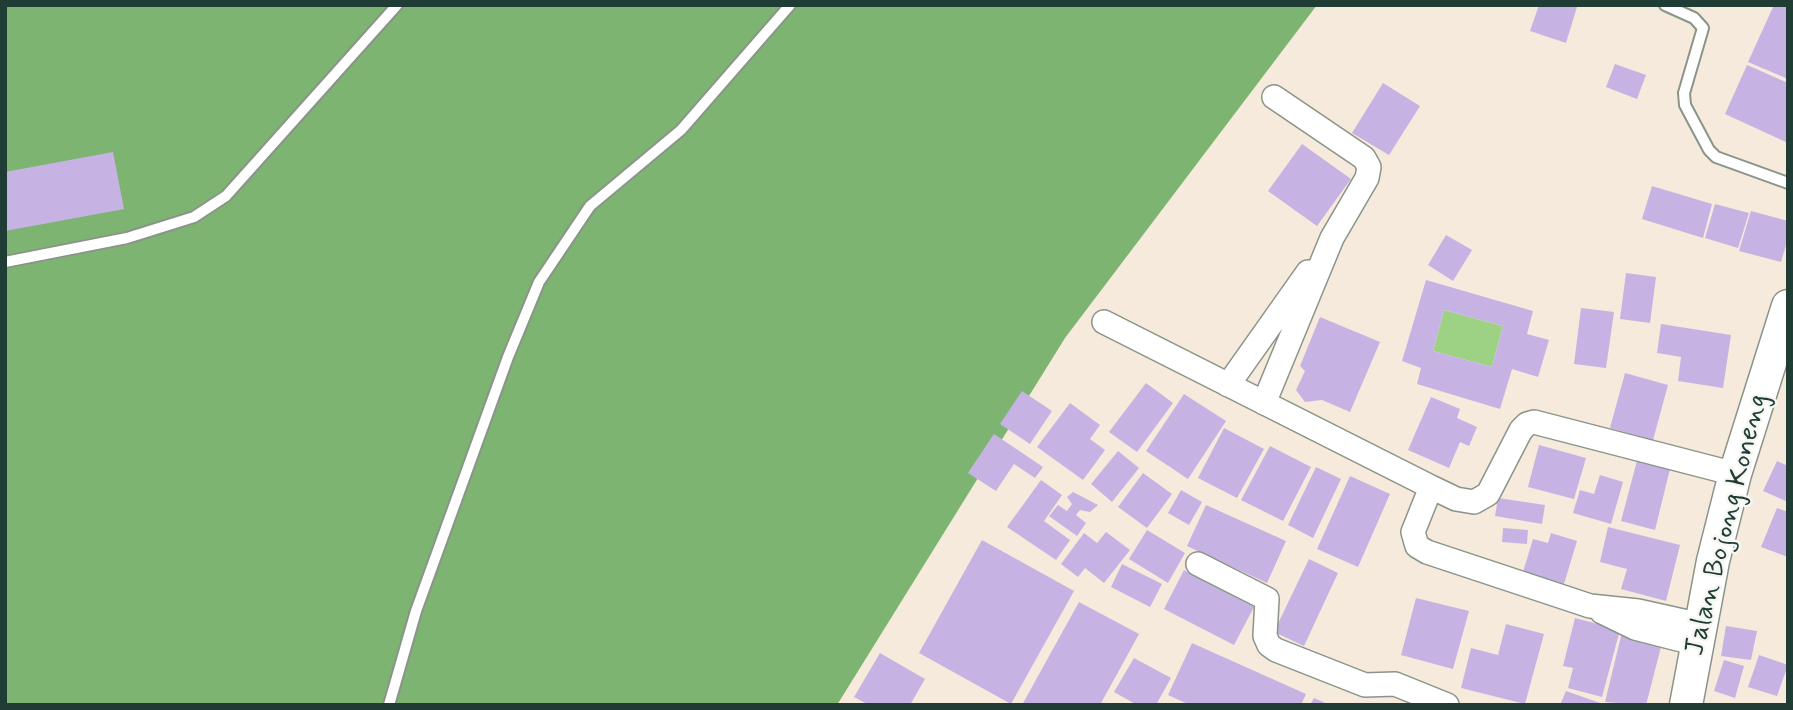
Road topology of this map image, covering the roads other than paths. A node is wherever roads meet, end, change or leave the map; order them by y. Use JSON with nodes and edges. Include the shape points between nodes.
{"nodes":[{"id":1,"x":397,"y":5,"type":"edge"},
{"id":2,"x":790,"y":5,"type":"edge"},
{"id":3,"x":1665,"y":5,"type":"edge"},
{"id":4,"x":1274,"y":97,"type":"dead end"},
{"id":5,"x":1788,"y":183,"type":"edge"},
{"id":6,"x":1332,"y":238,"type":"junction"},
{"id":7,"x":5,"y":262,"type":"edge"},
{"id":8,"x":1788,"y":306,"type":"edge"},
{"id":9,"x":1104,"y":322,"type":"dead end"},
{"id":10,"x":1228,"y":385,"type":"junction"},
{"id":11,"x":1264,"y":403,"type":"junction"},
{"id":12,"x":1735,"y":474,"type":"junction"},
{"id":13,"x":1431,"y":487,"type":"junction"},
{"id":14,"x":1198,"y":564,"type":"dead end"},
{"id":15,"x":1699,"y":635,"type":"junction"},
{"id":16,"x":389,"y":705,"type":"edge"},
{"id":17,"x":1447,"y":705,"type":"edge"},
{"id":18,"x":1686,"y":705,"type":"edge"}],
"edges":[{"from":1,"to":7,"type":"lane","via":[[226,196],[194,217],[127,238]]},
{"from":2,"to":16,"type":"lane","via":[[681,130],[590,206],[539,282],[416,611]]},
{"from":3,"to":5,"type":"lane","via":[[1694,18],[1703,29],[1684,93],[1685,105],[1709,150],[1716,157]]},
{"from":4,"to":6,"type":"street","via":[[1364,158],[1369,167]]},
{"from":6,"to":10,"type":"street"},
{"from":6,"to":11,"type":"street"},
{"from":8,"to":12,"type":"street","name":"Jalan Bojong Koneng"},
{"from":9,"to":10,"type":"street"},
{"from":10,"to":11,"type":"street"},
{"from":11,"to":13,"type":"street"},
{"from":12,"to":13,"type":"street","via":[[1534,422],[1521,430],[1489,494],[1474,502]]},
{"from":12,"to":15,"type":"street","name":"Jalan Bojong Koneng"},
{"from":13,"to":15,"type":"street","via":[[1413,532],[1417,546],[1590,606],[1635,628]]},
{"from":14,"to":17,"type":"street","via":[[1267,599],[1265,636],[1276,650],[1365,685],[1395,684]]},
{"from":15,"to":18,"type":"street","name":"Jalan Bojong Koneng"}]}
